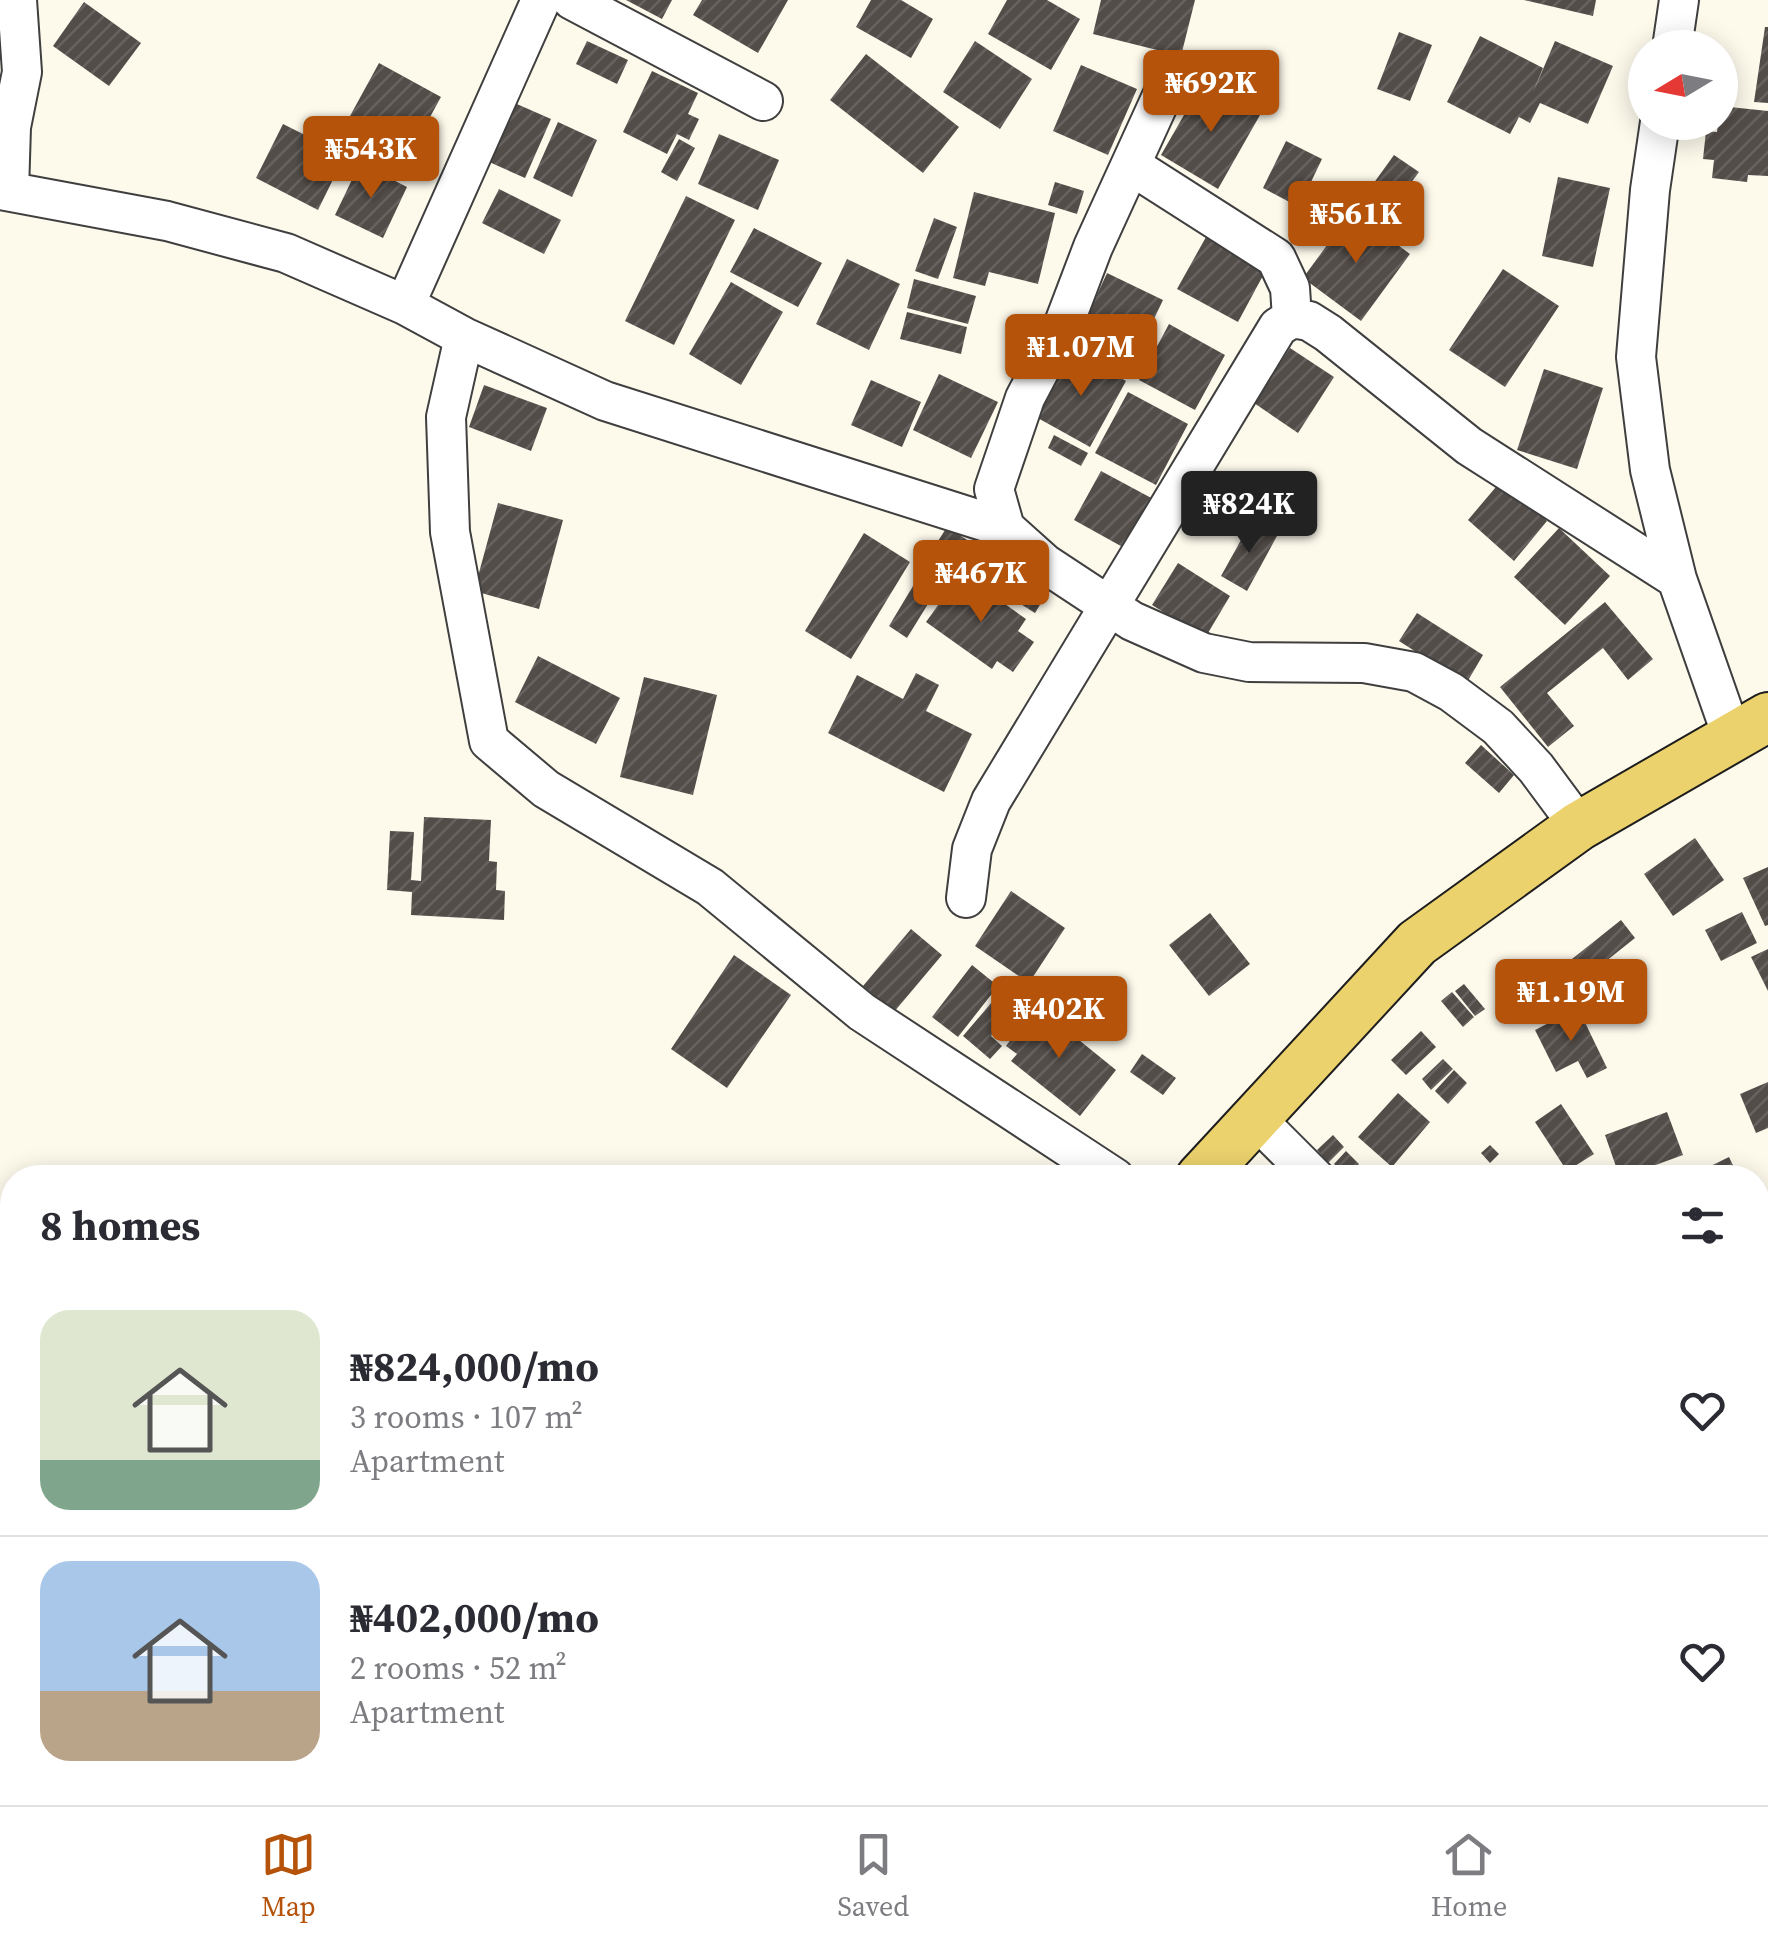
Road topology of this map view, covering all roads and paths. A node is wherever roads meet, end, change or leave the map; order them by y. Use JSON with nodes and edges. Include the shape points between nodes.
{"nodes":[{"id":1,"x":17,"y":0,"type":"edge"},
{"id":2,"x":541,"y":0,"type":"edge"},
{"id":3,"x":572,"y":0,"type":"edge"},
{"id":4,"x":1680,"y":0,"type":"edge"},
{"id":5,"x":1675,"y":30,"type":"edge"},
{"id":6,"x":1168,"y":83,"type":"dead end"},
{"id":7,"x":764,"y":102,"type":"dead end"},
{"id":8,"x":1657,"y":140,"type":"edge"},
{"id":9,"x":1132,"y":166,"type":"junction"},
{"id":10,"x":4,"y":191,"type":"edge"},
{"id":11,"x":406,"y":305,"type":"junction"},
{"id":12,"x":1292,"y":318,"type":"junction"},
{"id":13,"x":464,"y":337,"type":"junction"},
{"id":14,"x":1005,"y":528,"type":"junction"},
{"id":15,"x":1677,"y":578,"type":"junction"},
{"id":16,"x":1110,"y":606,"type":"junction"},
{"id":17,"x":1750,"y":726,"type":"edge"},
{"id":18,"x":1579,"y":826,"type":"junction"},
{"id":19,"x":966,"y":898,"type":"dead end"},
{"id":20,"x":1256,"y":1120,"type":"junction"},
{"id":21,"x":1095,"y":1165,"type":"edge"},
{"id":22,"x":1213,"y":1165,"type":"edge"},
{"id":23,"x":1301,"y":1165,"type":"edge"}],
"edges":[{"from":1,"to":10,"type":"street","via":[[22,72]]},
{"from":2,"to":11,"type":"street"},
{"from":3,"to":7,"type":"street"},
{"from":4,"to":5,"type":"street"},
{"from":6,"to":9,"type":"street"},
{"from":8,"to":15,"type":"street","via":[[1636,357],[1650,470]]},
{"from":9,"to":12,"type":"street","via":[[1276,258],[1290,288]]},
{"from":9,"to":14,"type":"street","via":[[1064,326],[1025,398],[994,489]]},
{"from":10,"to":11,"type":"street","via":[[166,221],[286,253]]},
{"from":11,"to":13,"type":"street"},
{"from":12,"to":15,"type":"street","via":[[1328,333],[1469,446]]},
{"from":12,"to":16,"type":"street","via":[[1278,327]]},
{"from":13,"to":14,"type":"street","via":[[604,401]]},
{"from":13,"to":21,"type":"street","via":[[446,417],[450,532],[489,740],[546,789],[710,887],[862,1012]]},
{"from":14,"to":16,"type":"street"},
{"from":15,"to":17,"type":"street"},
{"from":16,"to":18,"type":"street","via":[[1204,653],[1414,672],[1498,727]]},
{"from":16,"to":19,"type":"street","via":[[990,801],[972,849]]},
{"from":17,"to":18,"type":"main road"},
{"from":18,"to":20,"type":"main road","via":[[1418,943]]},
{"from":20,"to":22,"type":"main road"},
{"from":20,"to":23,"type":"street"}]}
